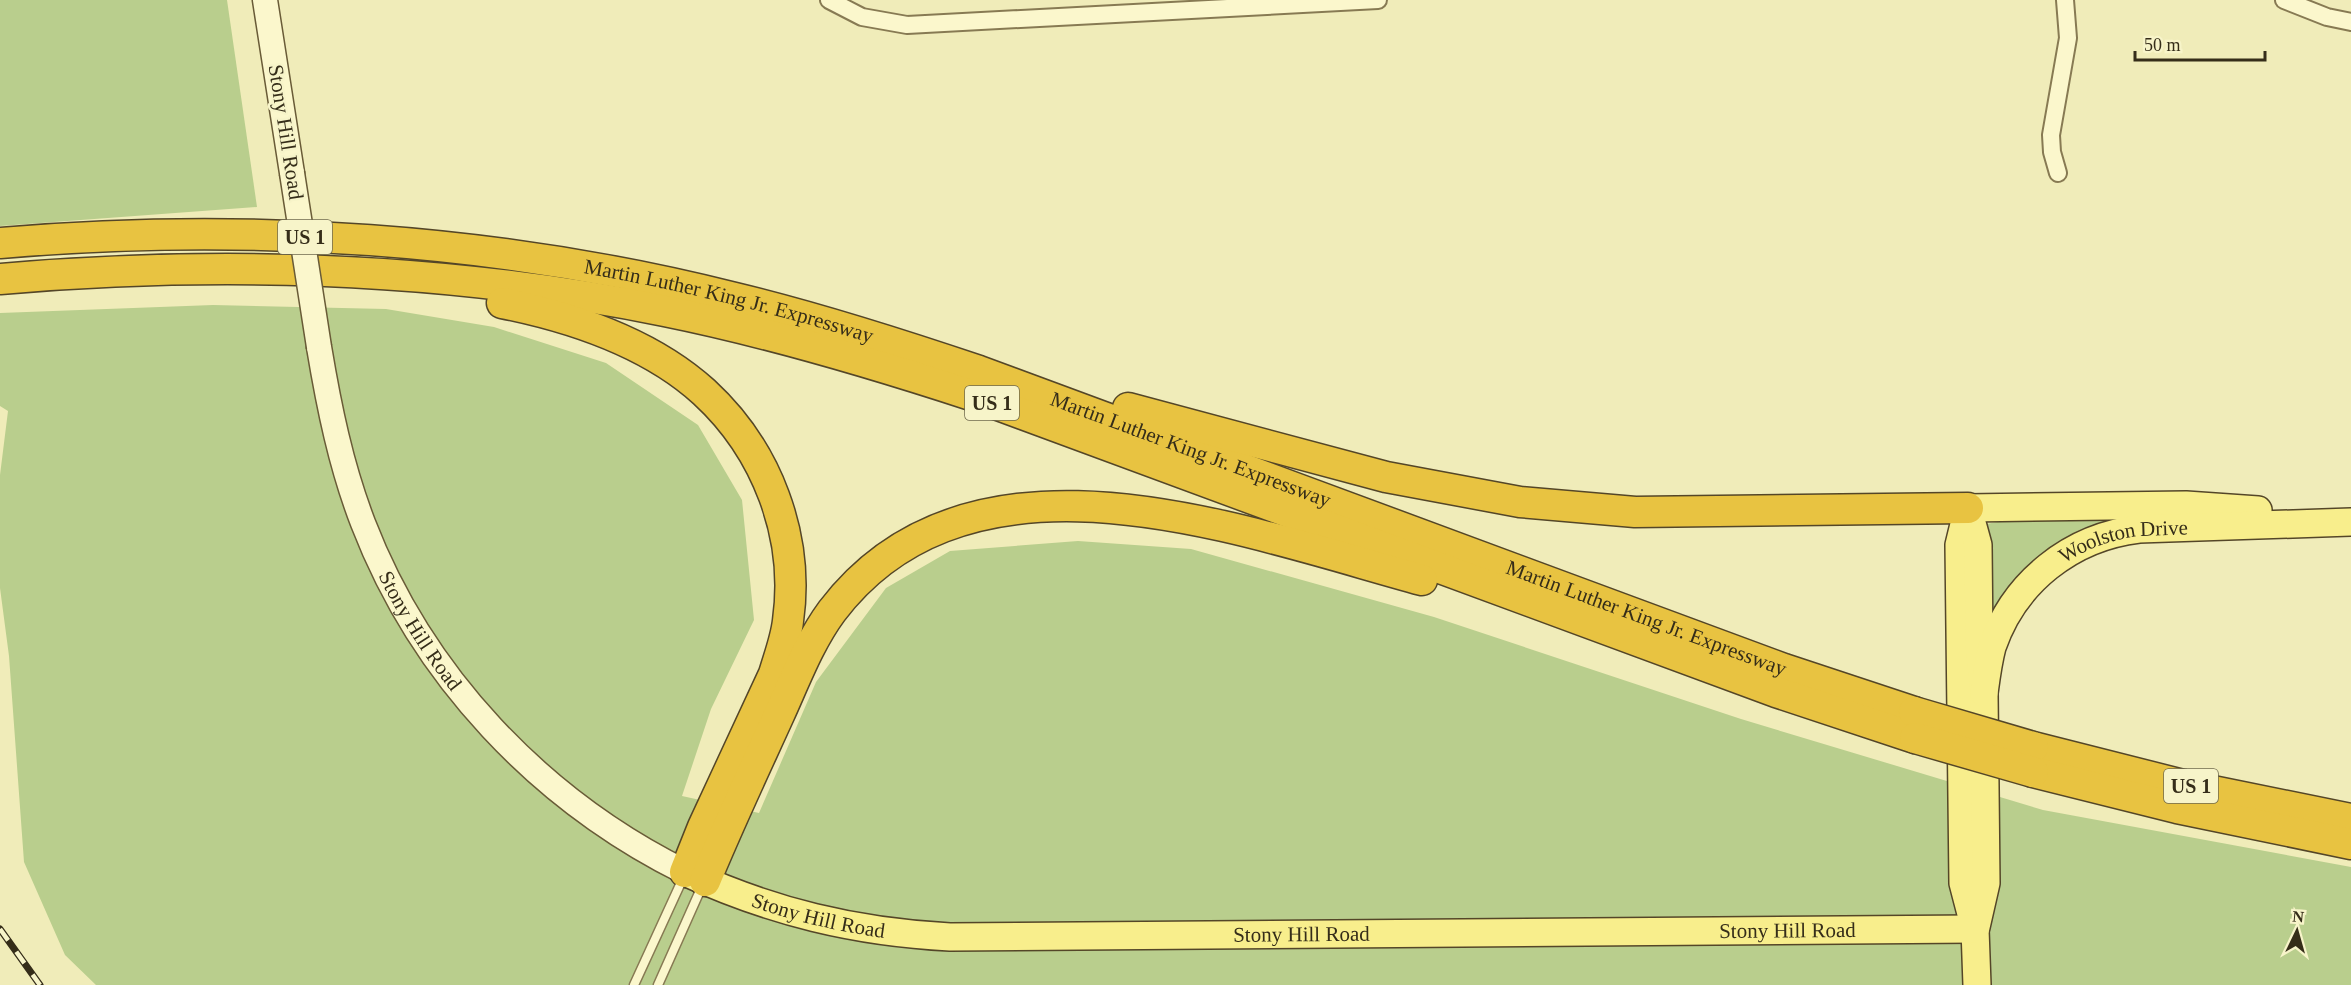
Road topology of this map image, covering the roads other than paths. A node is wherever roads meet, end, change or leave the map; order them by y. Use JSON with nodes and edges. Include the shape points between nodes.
{"nodes":[{"id":1,"x":265,"y":0,"type":"edge"},
{"id":2,"x":830,"y":0,"type":"edge"},
{"id":3,"x":1378,"y":0,"type":"edge"},
{"id":4,"x":2065,"y":0,"type":"edge"},
{"id":5,"x":2284,"y":0,"type":"edge"},
{"id":6,"x":1192,"y":5,"type":"edge"},
{"id":7,"x":2351,"y":22,"type":"edge"},
{"id":8,"x":2058,"y":173,"type":"dead end"},
{"id":9,"x":0,"y":243,"type":"edge"},
{"id":10,"x":349,"y":271,"type":"junction"},
{"id":11,"x":0,"y":279,"type":"edge"},
{"id":12,"x":918,"y":351,"type":"junction"},
{"id":13,"x":1968,"y":508,"type":"junction"},
{"id":14,"x":2351,"y":508,"type":"edge"},
{"id":15,"x":2351,"y":522,"type":"edge"},
{"id":16,"x":1610,"y":631,"type":"junction"},
{"id":17,"x":1984,"y":693,"type":"junction"},
{"id":18,"x":1914,"y":725,"type":"junction"},
{"id":19,"x":2033,"y":759,"type":"junction"},
{"id":20,"x":2351,"y":819,"type":"edge"},
{"id":21,"x":2351,"y":844,"type":"edge"},
{"id":22,"x":695,"y":877,"type":"junction"},
{"id":23,"x":1975,"y":928,"type":"junction"},
{"id":24,"x":634,"y":985,"type":"edge"},
{"id":25,"x":658,"y":985,"type":"edge"},
{"id":26,"x":1977,"y":985,"type":"edge"}],
"edges":[{"from":1,"to":22,"type":"street","name":"Stony Hill Road","bridge":true,"via":[[332,421],[363,523],[394,591],[433,656],[483,718],[536,772],[592,818],[652,856]]},
{"from":2,"to":6,"type":"street","via":[[862,17],[907,25]]},
{"from":3,"to":6,"type":"street"},
{"from":4,"to":8,"type":"street","via":[[2068,38],[2051,135]]},
{"from":5,"to":7,"type":"street"},
{"from":9,"to":12,"type":"highway","name":"Martin Luther King Jr. Expressway","number":"US 1","via":[[159,234],[223,235],[351,239],[478,252],[608,271],[702,290],[795,313]]},
{"from":10,"to":11,"type":"highway","name":"Martin Luther King Jr. Expressway","number":"US 1","via":[[160,269]]},
{"from":10,"to":16,"type":"highway","name":"Martin Luther King Jr. Expressway","number":"US 1","via":[[476,282],[603,300],[850,356],[971,395]]},
{"from":10,"to":22,"type":"highway","via":[[519,306],[610,336],[659,360],[703,391],[753,450],[766,474],[785,529],[790,578],[788,623],[774,674],[703,827]]},
{"from":12,"to":13,"type":"highway","via":[[1340,466],[1500,499],[1635,512]]},
{"from":12,"to":18,"type":"highway","name":"Martin Luther King Jr. Expressway","number":"US 1","via":[[1784,669]]},
{"from":13,"to":14,"type":"main road","name":"Woolston Drive"},
{"from":13,"to":17,"type":"main road","name":"Woolston Drive","via":[[1978,545],[1979,646]]},
{"from":13,"to":23,"type":"main road","name":"Woolston Drive","via":[[1959,545],[1963,883]]},
{"from":15,"to":17,"type":"main road","name":"Woolston Drive","via":[[2139,529],[2105,535],[2075,548],[2033,579],[2010,611],[1992,648]]},
{"from":16,"to":18,"type":"highway","name":"Martin Luther King Jr. Expressway","number":"US 1","via":[[1786,696]]},
{"from":16,"to":22,"type":"highway","via":[[1177,516],[1050,507],[972,517],[924,536],[882,561],[862,577],[832,612],[804,662],[723,836]]},
{"from":17,"to":23,"type":"main road","name":"Woolston Drive","via":[[1986,883]]},
{"from":18,"to":19,"type":"highway","name":"Martin Luther King Jr. Expressway","number":"US 1","bridge":true},
{"from":19,"to":20,"type":"highway","name":"Martin Luther King Jr. Expressway","number":"US 1"},
{"from":19,"to":21,"type":"highway","name":"Martin Luther King Jr. Expressway","number":"US 1","via":[[2177,808]]},
{"from":22,"to":23,"type":"main road","name":"Stony Hill Road","via":[[817,920],[882,931],[950,936]]},
{"from":22,"to":24,"type":"lane"},
{"from":22,"to":25,"type":"lane"},
{"from":23,"to":26,"type":"main road","name":"Woolston Drive"}]}
